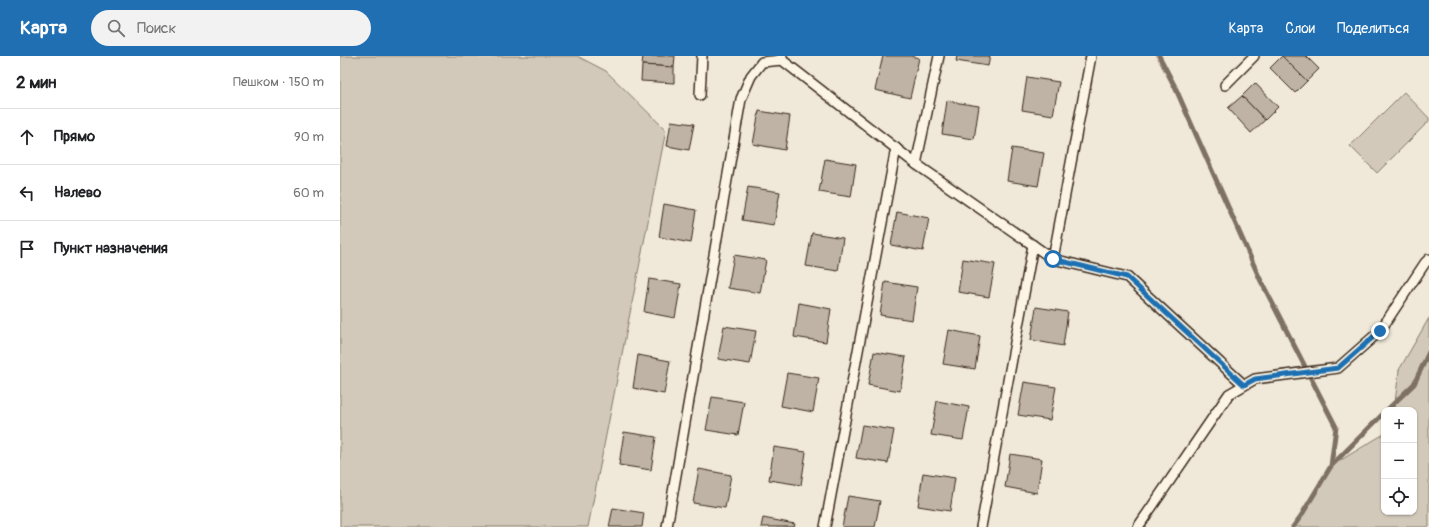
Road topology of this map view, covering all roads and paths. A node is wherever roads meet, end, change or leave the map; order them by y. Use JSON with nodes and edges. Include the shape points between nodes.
{"nodes":[{"id":1,"x":702,"y":56,"type":"edge"},
{"id":2,"x":939,"y":56,"type":"edge"},
{"id":3,"x":1091,"y":56,"type":"edge"},
{"id":4,"x":1254,"y":56,"type":"edge"},
{"id":5,"x":782,"y":58,"type":"edge"},
{"id":6,"x":1225,"y":85,"type":"dead end"},
{"id":7,"x":700,"y":95,"type":"dead end"},
{"id":8,"x":896,"y":148,"type":"junction"},
{"id":9,"x":916,"y":164,"type":"junction"},
{"id":10,"x":1033,"y":245,"type":"junction"},
{"id":11,"x":1053,"y":259,"type":"junction"},
{"id":12,"x":1429,"y":259,"type":"edge"},
{"id":13,"x":1244,"y":385,"type":"junction"},
{"id":14,"x":667,"y":527,"type":"edge"},
{"id":15,"x":825,"y":527,"type":"edge"},
{"id":16,"x":981,"y":527,"type":"edge"},
{"id":17,"x":1138,"y":527,"type":"edge"}],
"edges":[{"from":1,"to":7,"type":"lane"},
{"from":2,"to":9,"type":"lane"},
{"from":3,"to":11,"type":"lane"},
{"from":4,"to":6,"type":"lane"},
{"from":5,"to":8,"type":"lane"},
{"from":5,"to":14,"type":"lane","via":[[762,62],[751,76],[741,99]]},
{"from":8,"to":9,"type":"lane"},
{"from":8,"to":15,"type":"lane"},
{"from":9,"to":10,"type":"lane"},
{"from":10,"to":11,"type":"lane"},
{"from":10,"to":16,"type":"lane"},
{"from":11,"to":13,"type":"lane","via":[[1127,277]]},
{"from":12,"to":13,"type":"lane","via":[[1380,331],[1338,368],[1255,379]]},
{"from":13,"to":17,"type":"lane","via":[[1229,394]]}]}
